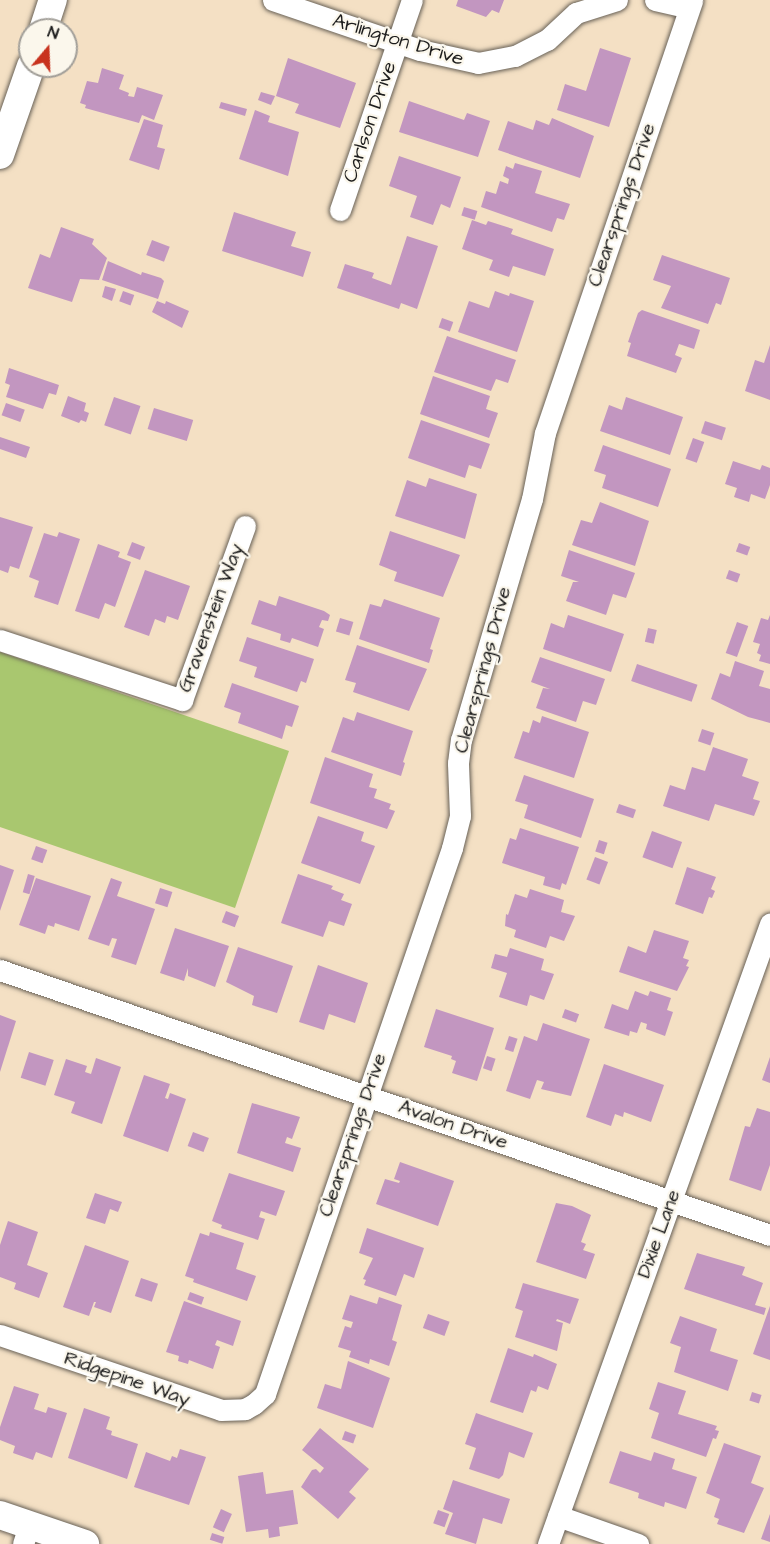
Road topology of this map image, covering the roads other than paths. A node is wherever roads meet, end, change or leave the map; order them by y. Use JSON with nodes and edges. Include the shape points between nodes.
{"nodes":[{"id":1,"x":53,"y":0,"type":"edge"},
{"id":2,"x":273,"y":0,"type":"edge"},
{"id":3,"x":412,"y":0,"type":"edge"},
{"id":4,"x":617,"y":0,"type":"edge"},
{"id":5,"x":654,"y":0,"type":"edge"},
{"id":6,"x":691,"y":4,"type":"edge"},
{"id":7,"x":47,"y":18,"type":"edge"},
{"id":8,"x":397,"y":42,"type":"junction"},
{"id":9,"x":27,"y":78,"type":"edge"},
{"id":10,"x":0,"y":155,"type":"edge"},
{"id":11,"x":340,"y":210,"type":"dead end"},
{"id":12,"x":245,"y":526,"type":"dead end"},
{"id":13,"x":0,"y":640,"type":"edge"},
{"id":14,"x":770,"y":924,"type":"edge"},
{"id":15,"x":0,"y":970,"type":"edge"},
{"id":16,"x":366,"y":1095,"type":"junction"},
{"id":17,"x":671,"y":1200,"type":"junction"},
{"id":18,"x":770,"y":1234,"type":"edge"},
{"id":19,"x":0,"y":1335,"type":"edge"},
{"id":20,"x":254,"y":1404,"type":"joint"},
{"id":21,"x":0,"y":1515,"type":"edge"},
{"id":22,"x":558,"y":1516,"type":"junction"},
{"id":23,"x":26,"y":1535,"type":"edge"},
{"id":24,"x":85,"y":1544,"type":"edge"},
{"id":25,"x":548,"y":1544,"type":"edge"},
{"id":26,"x":638,"y":1544,"type":"edge"}],
"edges":[{"from":1,"to":7,"type":"street"},
{"from":2,"to":8,"type":"street","name":"Arlington Drive"},
{"from":3,"to":8,"type":"street","name":"Carlson Drive"},
{"from":4,"to":8,"type":"street","name":"Arlington Drive","via":[[576,13],[547,40],[506,58],[478,63]]},
{"from":5,"to":6,"type":"street"},
{"from":6,"to":16,"type":"street","name":"Clearsprings Drive","via":[[545,433],[532,499],[461,740],[460,816],[452,848]]},
{"from":8,"to":11,"type":"street","name":"Carlson Drive"},
{"from":9,"to":10,"type":"street"},
{"from":12,"to":13,"type":"street","name":"Gravenstein Way","via":[[182,700]]},
{"from":14,"to":17,"type":"street","name":"Dixie Lane"},
{"from":15,"to":16,"type":"street","name":"Avalon Drive"},
{"from":16,"to":17,"type":"street","name":"Avalon Drive"},
{"from":16,"to":20,"type":"street","name":"Clearsprings Drive","via":[[272,1379],[265,1394]]},
{"from":17,"to":18,"type":"street","name":"Avalon Drive"},
{"from":17,"to":22,"type":"street","name":"Dixie Lane"},
{"from":19,"to":20,"type":"street","name":"Ridgepine Way","via":[[199,1405],[233,1411]]},
{"from":21,"to":23,"type":"street"},
{"from":22,"to":25,"type":"street","name":"Dixie Lane"},
{"from":22,"to":26,"type":"street"},
{"from":23,"to":24,"type":"street"}]}
